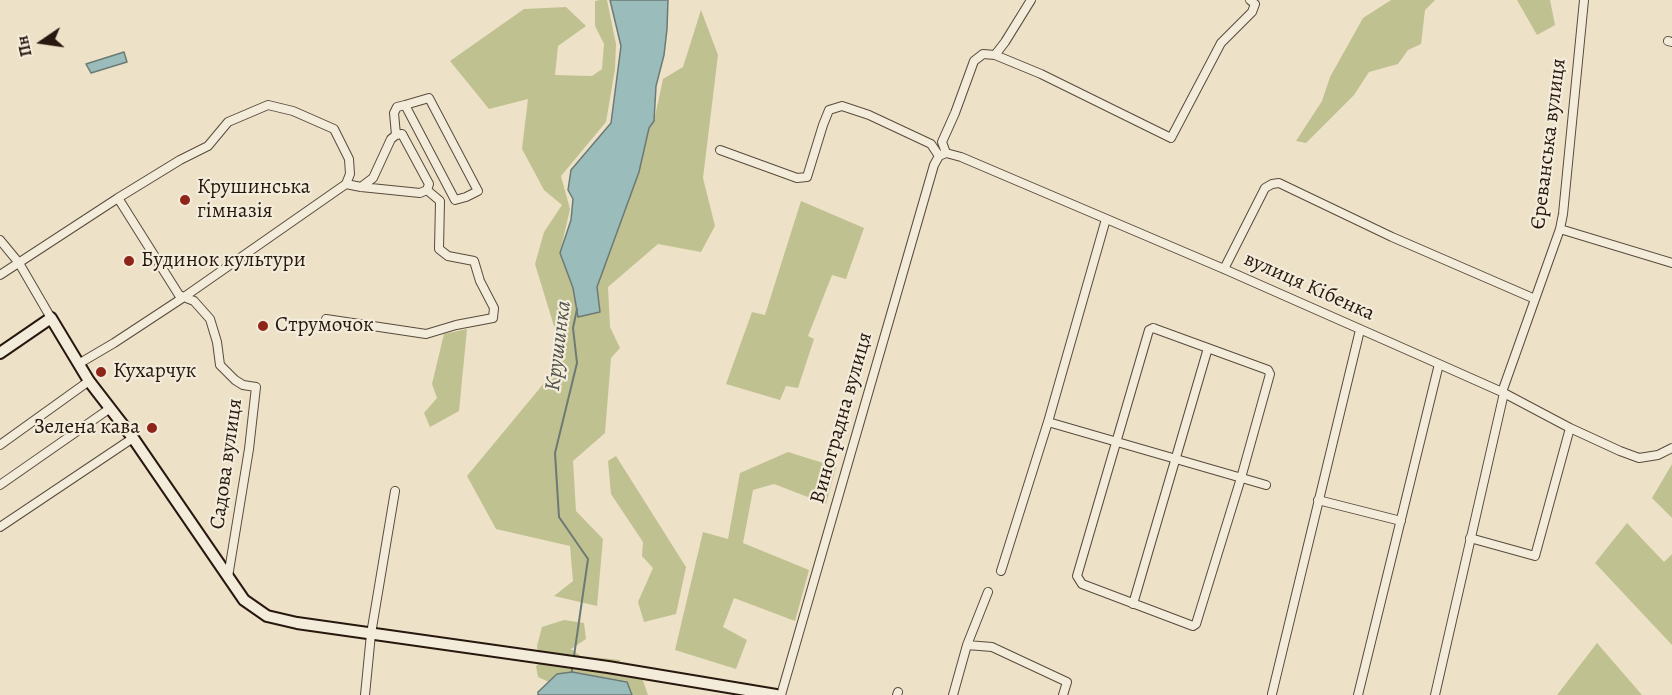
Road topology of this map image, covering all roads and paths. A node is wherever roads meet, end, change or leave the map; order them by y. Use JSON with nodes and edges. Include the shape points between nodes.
{"nodes":[{"id":1,"x":1031,"y":0,"type":"edge"},
{"id":2,"x":1250,"y":0,"type":"edge"},
{"id":3,"x":1584,"y":0,"type":"edge"},
{"id":4,"x":995,"y":55,"type":"junction"},
{"id":5,"x":405,"y":105,"type":"junction"},
{"id":6,"x":396,"y":135,"type":"junction"},
{"id":7,"x":720,"y":150,"type":"dead end"},
{"id":8,"x":943,"y":155,"type":"junction"},
{"id":9,"x":346,"y":183,"type":"junction"},
{"id":10,"x":361,"y":187,"type":"junction"},
{"id":11,"x":427,"y":190,"type":"junction"},
{"id":12,"x":118,"y":198,"type":"junction"},
{"id":13,"x":455,"y":200,"type":"junction"},
{"id":14,"x":440,"y":201,"type":"junction"},
{"id":15,"x":1106,"y":219,"type":"junction"},
{"id":16,"x":1560,"y":229,"type":"junction"},
{"id":17,"x":0,"y":240,"type":"edge"},
{"id":18,"x":19,"y":263,"type":"junction"},
{"id":19,"x":1672,"y":263,"type":"edge"},
{"id":20,"x":1224,"y":269,"type":"junction"},
{"id":21,"x":0,"y":275,"type":"edge"},
{"id":22,"x":184,"y":297,"type":"junction"},
{"id":23,"x":1534,"y":299,"type":"junction"},
{"id":24,"x":51,"y":318,"type":"junction"},
{"id":25,"x":326,"y":319,"type":"dead end"},
{"id":26,"x":1360,"y":330,"type":"junction"},
{"id":27,"x":1208,"y":348,"type":"junction"},
{"id":28,"x":0,"y":353,"type":"edge"},
{"id":29,"x":80,"y":363,"type":"junction"},
{"id":30,"x":1440,"y":364,"type":"junction"},
{"id":31,"x":89,"y":381,"type":"junction"},
{"id":32,"x":1503,"y":392,"type":"junction"},
{"id":33,"x":110,"y":409,"type":"junction"},
{"id":34,"x":1048,"y":422,"type":"junction"},
{"id":35,"x":1570,"y":428,"type":"junction"},
{"id":36,"x":133,"y":438,"type":"junction"},
{"id":37,"x":1117,"y":442,"type":"junction"},
{"id":38,"x":0,"y":445,"type":"edge"},
{"id":39,"x":1672,"y":448,"type":"edge"},
{"id":40,"x":1176,"y":460,"type":"junction"},
{"id":41,"x":1241,"y":478,"type":"junction"},
{"id":42,"x":0,"y":485,"type":"edge"},
{"id":43,"x":1266,"y":485,"type":"dead end"},
{"id":44,"x":396,"y":491,"type":"dead end"},
{"id":45,"x":1318,"y":500,"type":"junction"},
{"id":46,"x":1401,"y":520,"type":"junction"},
{"id":47,"x":0,"y":527,"type":"edge"},
{"id":48,"x":1470,"y":538,"type":"junction"},
{"id":49,"x":1001,"y":571,"type":"dead end"},
{"id":50,"x":228,"y":577,"type":"junction"},
{"id":51,"x":988,"y":592,"type":"dead end"},
{"id":52,"x":1133,"y":604,"type":"junction"},
{"id":53,"x":371,"y":634,"type":"junction"},
{"id":54,"x":967,"y":645,"type":"junction"},
{"id":55,"x":1272,"y":694,"type":"edge"},
{"id":56,"x":365,"y":695,"type":"edge"},
{"id":57,"x":776,"y":695,"type":"edge"},
{"id":58,"x":781,"y":695,"type":"edge"},
{"id":59,"x":953,"y":695,"type":"edge"},
{"id":60,"x":1063,"y":695,"type":"edge"},
{"id":61,"x":1358,"y":695,"type":"edge"},
{"id":62,"x":1435,"y":695,"type":"edge"}],
"edges":[{"from":1,"to":4,"type":"street"},
{"from":2,"to":4,"type":"street","via":[[1255,4],[1252,12],[1221,43],[1171,138]]},
{"from":3,"to":16,"type":"street","name":"Єреванська вулиця"},
{"from":4,"to":8,"type":"street","name":"Виноградна вулиця","via":[[983,54],[974,61],[942,141]]},
{"from":5,"to":6,"type":"street","via":[[397,107],[394,113]]},
{"from":5,"to":13,"type":"street"},
{"from":5,"to":13,"type":"street","via":[[429,98],[478,191]]},
{"from":6,"to":10,"type":"street","via":[[373,178]]},
{"from":6,"to":11,"type":"street","via":[[402,134],[429,184]]},
{"from":7,"to":8,"type":"street","via":[[797,178],[807,177],[829,110],[842,106],[931,144]]},
{"from":8,"to":15,"type":"street","name":"вулиця Кібенка","via":[[961,157]]},
{"from":8,"to":58,"type":"street","name":"Виноградна вулиця","via":[[930,177]]},
{"from":9,"to":10,"type":"street"},
{"from":9,"to":12,"type":"street","via":[[349,159],[334,129],[268,105],[228,122],[207,146]]},
{"from":9,"to":22,"type":"street"},
{"from":10,"to":11,"type":"street","via":[[420,193]]},
{"from":11,"to":14,"type":"street"},
{"from":12,"to":18,"type":"street"},
{"from":12,"to":22,"type":"street","name":"Садова вулиця","via":[[179,295]]},
{"from":13,"to":14,"type":"street"},
{"from":14,"to":25,"type":"street","via":[[440,249],[448,256],[474,261],[494,308],[493,318],[426,334]]},
{"from":15,"to":20,"type":"street","name":"вулиця Кібенка"},
{"from":15,"to":34,"type":"street"},
{"from":16,"to":19,"type":"street"},
{"from":16,"to":23,"type":"street","name":"Єреванська вулиця"},
{"from":17,"to":18,"type":"street"},
{"from":18,"to":21,"type":"street"},
{"from":18,"to":24,"type":"street"},
{"from":20,"to":23,"type":"street","via":[[1264,188],[1279,183]]},
{"from":20,"to":26,"type":"street","name":"вулиця Кібенка"},
{"from":22,"to":29,"type":"street"},
{"from":22,"to":50,"type":"street","name":"Садова вулиця","via":[[194,301],[210,319],[220,365],[234,380],[256,387]]},
{"from":23,"to":32,"type":"street","name":"Єреванська вулиця"},
{"from":24,"to":28,"type":"street"},
{"from":24,"to":29,"type":"street"},
{"from":26,"to":30,"type":"street","name":"вулиця Кібенка"},
{"from":26,"to":45,"type":"street"},
{"from":27,"to":37,"type":"street","via":[[1154,328],[1149,330]]},
{"from":27,"to":40,"type":"street"},
{"from":27,"to":41,"type":"street","via":[[1270,374]]},
{"from":29,"to":31,"type":"street"},
{"from":30,"to":32,"type":"street","name":"вулиця Кібенка"},
{"from":30,"to":46,"type":"street"},
{"from":31,"to":33,"type":"street"},
{"from":31,"to":38,"type":"street"},
{"from":32,"to":35,"type":"street","name":"вулиця Кібенка"},
{"from":32,"to":48,"type":"street","name":"Єреванська вулиця"},
{"from":33,"to":36,"type":"street"},
{"from":33,"to":42,"type":"street"},
{"from":34,"to":37,"type":"street"},
{"from":34,"to":49,"type":"street"},
{"from":35,"to":39,"type":"street","name":"вулиця Кібенка","via":[[1639,458],[1658,456]]},
{"from":35,"to":48,"type":"street","via":[[1534,556]]},
{"from":36,"to":47,"type":"street"},
{"from":36,"to":50,"type":"street"},
{"from":37,"to":40,"type":"street"},
{"from":37,"to":52,"type":"street","via":[[1077,576],[1082,584]]},
{"from":40,"to":41,"type":"street"},
{"from":40,"to":52,"type":"street"},
{"from":41,"to":43,"type":"street"},
{"from":41,"to":52,"type":"street","via":[[1196,624],[1190,626]]},
{"from":44,"to":53,"type":"street"},
{"from":45,"to":46,"type":"street"},
{"from":45,"to":55,"type":"street"},
{"from":46,"to":61,"type":"street"},
{"from":48,"to":62,"type":"street","name":"Єреванська вулиця"},
{"from":50,"to":53,"type":"street","via":[[244,600],[267,615]]},
{"from":51,"to":54,"type":"street"},
{"from":53,"to":56,"type":"street"},
{"from":53,"to":57,"type":"street"},
{"from":54,"to":59,"type":"street"},
{"from":54,"to":60,"type":"street","via":[[992,647],[1067,682]]}]}
